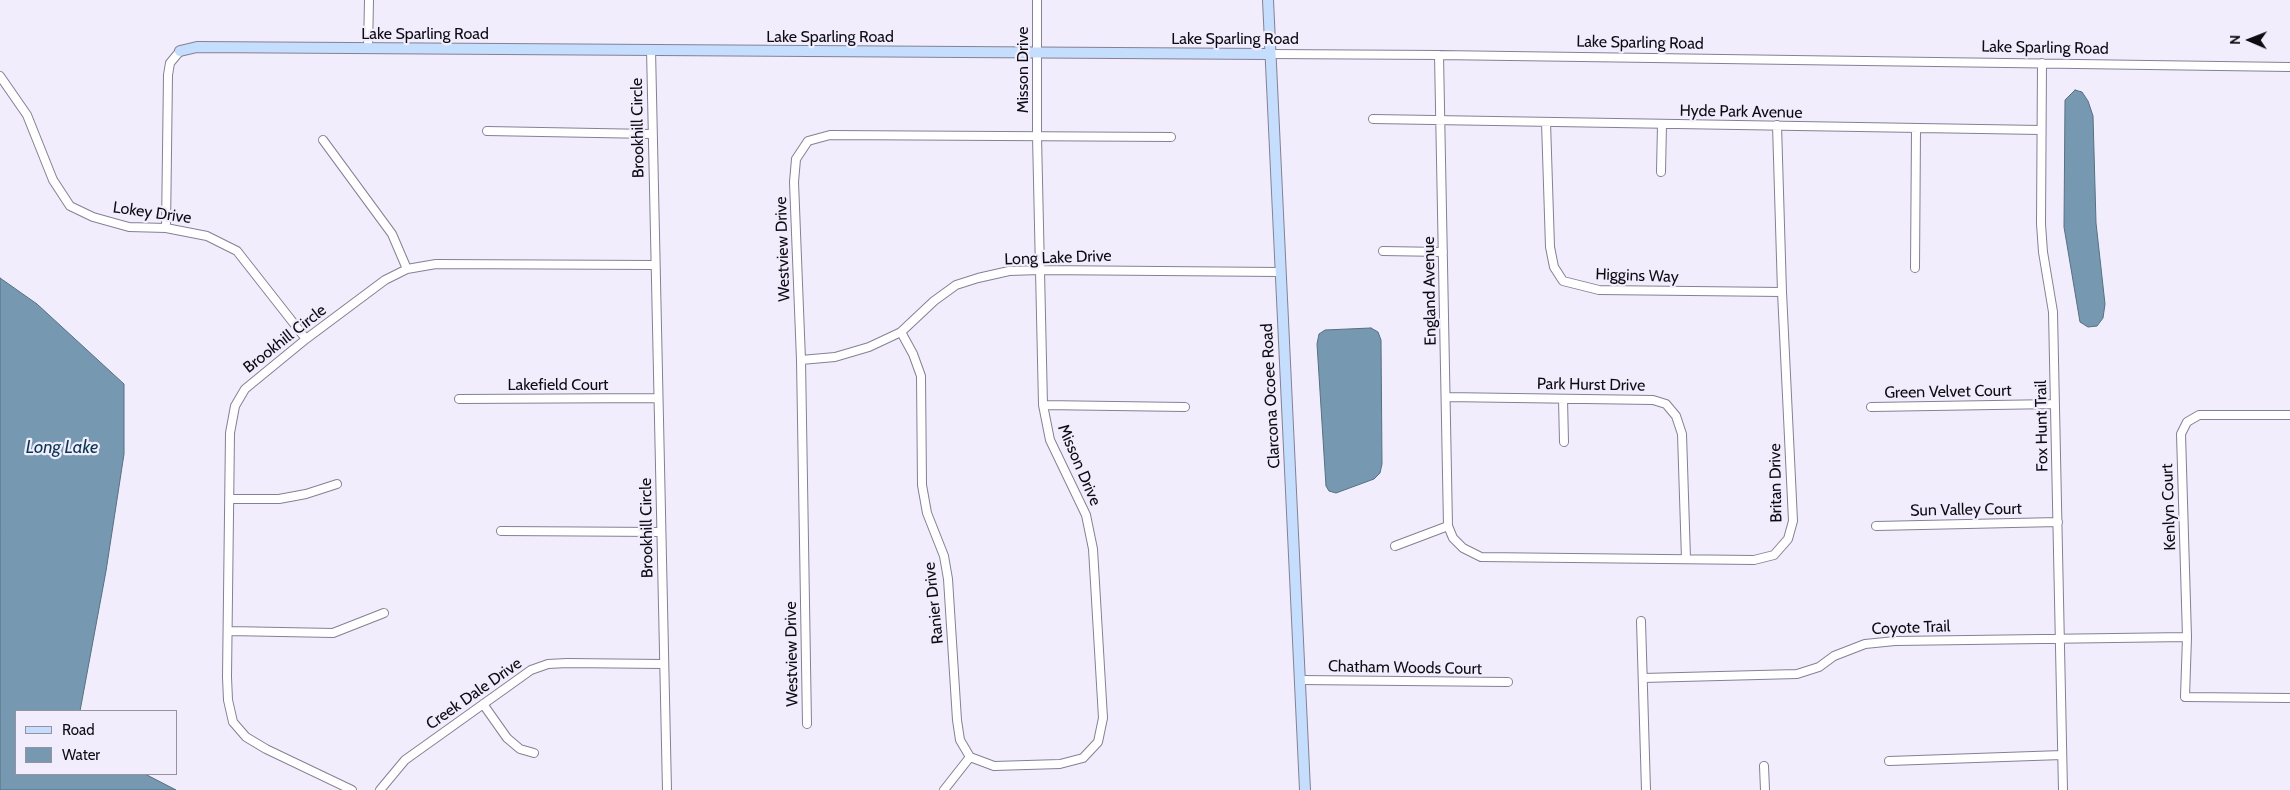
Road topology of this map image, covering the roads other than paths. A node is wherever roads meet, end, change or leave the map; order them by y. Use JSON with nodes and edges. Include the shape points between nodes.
{"nodes":[{"id":1,"x":369,"y":0,"type":"edge"},
{"id":2,"x":1037,"y":0,"type":"edge"},
{"id":3,"x":1268,"y":0,"type":"edge"},
{"id":4,"x":368,"y":49,"type":"junction"},
{"id":5,"x":651,"y":50,"type":"junction"},
{"id":6,"x":180,"y":51,"type":"joint"},
{"id":7,"x":1037,"y":53,"type":"junction"},
{"id":8,"x":1269,"y":54,"type":"junction"},
{"id":9,"x":1439,"y":55,"type":"junction"},
{"id":10,"x":2042,"y":63,"type":"junction"},
{"id":11,"x":2290,"y":67,"type":"edge"},
{"id":12,"x":0,"y":76,"type":"edge"},
{"id":13,"x":1373,"y":119,"type":"dead end"},
{"id":14,"x":1441,"y":119,"type":"junction"},
{"id":15,"x":1546,"y":122,"type":"junction"},
{"id":16,"x":1662,"y":124,"type":"junction"},
{"id":17,"x":1777,"y":125,"type":"junction"},
{"id":18,"x":1916,"y":129,"type":"junction"},
{"id":19,"x":2041,"y":130,"type":"junction"},
{"id":20,"x":487,"y":131,"type":"dead end"},
{"id":21,"x":651,"y":134,"type":"junction"},
{"id":22,"x":1037,"y":136,"type":"junction"},
{"id":23,"x":1172,"y":137,"type":"dead end"},
{"id":24,"x":323,"y":140,"type":"dead end"},
{"id":25,"x":1661,"y":172,"type":"dead end"},
{"id":26,"x":166,"y":228,"type":"junction"},
{"id":27,"x":1383,"y":251,"type":"dead end"},
{"id":28,"x":1443,"y":252,"type":"junction"},
{"id":29,"x":654,"y":265,"type":"junction"},
{"id":30,"x":1915,"y":268,"type":"dead end"},
{"id":31,"x":407,"y":269,"type":"junction"},
{"id":32,"x":1040,"y":270,"type":"junction"},
{"id":33,"x":1280,"y":272,"type":"junction"},
{"id":34,"x":1782,"y":292,"type":"junction"},
{"id":35,"x":901,"y":332,"type":"junction"},
{"id":36,"x":306,"y":339,"type":"junction"},
{"id":37,"x":801,"y":360,"type":"junction"},
{"id":38,"x":1446,"y":397,"type":"junction"},
{"id":39,"x":658,"y":398,"type":"junction"},
{"id":40,"x":459,"y":399,"type":"dead end"},
{"id":41,"x":1563,"y":399,"type":"junction"},
{"id":42,"x":2055,"y":404,"type":"junction"},
{"id":43,"x":1043,"y":406,"type":"junction"},
{"id":44,"x":1185,"y":407,"type":"dead end"},
{"id":45,"x":1871,"y":407,"type":"dead end"},
{"id":46,"x":2290,"y":415,"type":"edge"},
{"id":47,"x":1564,"y":442,"type":"dead end"},
{"id":48,"x":337,"y":484,"type":"dead end"},
{"id":49,"x":230,"y":499,"type":"junction"},
{"id":50,"x":2058,"y":522,"type":"junction"},
{"id":51,"x":1448,"y":526,"type":"junction"},
{"id":52,"x":1876,"y":526,"type":"dead end"},
{"id":53,"x":501,"y":531,"type":"dead end"},
{"id":54,"x":661,"y":532,"type":"junction"},
{"id":55,"x":1395,"y":546,"type":"dead end"},
{"id":56,"x":1686,"y":560,"type":"junction"},
{"id":57,"x":384,"y":613,"type":"dead end"},
{"id":58,"x":1641,"y":621,"type":"dead end"},
{"id":59,"x":229,"y":632,"type":"junction"},
{"id":60,"x":2187,"y":636,"type":"junction"},
{"id":61,"x":2060,"y":638,"type":"junction"},
{"id":62,"x":663,"y":664,"type":"junction"},
{"id":63,"x":1643,"y":678,"type":"junction"},
{"id":64,"x":1300,"y":680,"type":"junction"},
{"id":65,"x":1508,"y":682,"type":"dead end"},
{"id":66,"x":2290,"y":698,"type":"edge"},
{"id":67,"x":483,"y":704,"type":"junction"},
{"id":68,"x":807,"y":724,"type":"dead end"},
{"id":69,"x":534,"y":754,"type":"dead end"},
{"id":70,"x":2062,"y":755,"type":"junction"},
{"id":71,"x":970,"y":757,"type":"junction"},
{"id":72,"x":1890,"y":761,"type":"dead end"},
{"id":73,"x":1764,"y":766,"type":"dead end"},
{"id":74,"x":352,"y":790,"type":"edge"},
{"id":75,"x":380,"y":790,"type":"edge"},
{"id":76,"x":667,"y":790,"type":"edge"},
{"id":77,"x":944,"y":790,"type":"edge"},
{"id":78,"x":1305,"y":790,"type":"edge"},
{"id":79,"x":1646,"y":790,"type":"edge"},
{"id":80,"x":1765,"y":790,"type":"edge"},
{"id":81,"x":2063,"y":790,"type":"edge"}],
"edges":[{"from":1,"to":4,"type":"street"},
{"from":2,"to":7,"type":"street","name":"Misson Drive"},
{"from":3,"to":8,"type":"street","name":"Clarcona Ocoee Road"},
{"from":4,"to":5,"type":"street","name":"Lake Sparling Road"},
{"from":4,"to":6,"type":"street","name":"Lake Sparling Road","via":[[197,48]]},
{"from":5,"to":7,"type":"street","name":"Lake Sparling Road"},
{"from":5,"to":21,"type":"street","name":"Brookhill Circle"},
{"from":6,"to":26,"type":"street","via":[[170,63],[168,75]]},
{"from":7,"to":8,"type":"street","name":"Lake Sparling Road"},
{"from":7,"to":22,"type":"street","name":"Misson Drive"},
{"from":8,"to":9,"type":"street","name":"Lake Sparling Road"},
{"from":8,"to":33,"type":"street","name":"Clarcona Ocoee Road"},
{"from":9,"to":10,"type":"street","name":"Lake Sparling Road"},
{"from":9,"to":14,"type":"street","name":"England Avenue"},
{"from":10,"to":11,"type":"street","name":"Lake Sparling Road"},
{"from":10,"to":19,"type":"street","name":"Fox Hunt Trail"},
{"from":12,"to":26,"type":"street","name":"Lokey Drive","via":[[27,115],[53,180],[70,206],[93,217],[129,227]]},
{"from":13,"to":14,"type":"street","name":"Hyde Park Avenue"},
{"from":14,"to":15,"type":"street","name":"Hyde Park Avenue"},
{"from":14,"to":28,"type":"street","name":"England Avenue"},
{"from":15,"to":16,"type":"street","name":"Hyde Park Avenue"},
{"from":15,"to":34,"type":"street","name":"Higgins Way","via":[[1550,247],[1554,267],[1563,281],[1599,290]]},
{"from":16,"to":17,"type":"street","name":"Hyde Park Avenue"},
{"from":16,"to":25,"type":"street"},
{"from":17,"to":18,"type":"street","name":"Hyde Park Avenue"},
{"from":17,"to":34,"type":"street","name":"Britan Drive"},
{"from":18,"to":19,"type":"street","name":"Hyde Park Avenue"},
{"from":18,"to":30,"type":"street"},
{"from":19,"to":42,"type":"street","name":"Fox Hunt Trail","via":[[2041,224],[2053,312]]},
{"from":20,"to":21,"type":"street"},
{"from":21,"to":29,"type":"street","name":"Brookhill Circle"},
{"from":22,"to":23,"type":"street","name":"Westview Drive"},
{"from":22,"to":32,"type":"street","name":"Misson Drive"},
{"from":22,"to":37,"type":"street","name":"Westview Drive","via":[[830,135],[808,141],[796,159],[794,182]]},
{"from":24,"to":31,"type":"street","via":[[392,234]]},
{"from":26,"to":36,"type":"street","name":"Lokey Drive","via":[[207,236],[237,251]]},
{"from":27,"to":28,"type":"street"},
{"from":28,"to":38,"type":"street","name":"England Avenue"},
{"from":29,"to":31,"type":"street","name":"Brookhill Circle","via":[[436,264]]},
{"from":29,"to":39,"type":"street","name":"Brookhill Circle"},
{"from":31,"to":36,"type":"street","name":"Brookhill Circle","via":[[385,280]]},
{"from":32,"to":33,"type":"street","name":"Long Lake Drive"},
{"from":32,"to":35,"type":"street","name":"Long Lake Drive","via":[[1009,271],[956,285]]},
{"from":32,"to":43,"type":"street","name":"Misson Drive"},
{"from":33,"to":64,"type":"street","name":"Clarcona Ocoee Road"},
{"from":34,"to":56,"type":"street","name":"Britan Drive","via":[[1793,521],[1788,539],[1774,555],[1754,560]]},
{"from":35,"to":37,"type":"street","name":"Long Lake Drive","via":[[869,347],[835,357]]},
{"from":35,"to":71,"type":"street","name":"Ranier Drive","via":[[921,376],[922,485],[926,513],[944,556],[957,720],[960,740]]},
{"from":36,"to":49,"type":"street","name":"Brookhill Circle","via":[[245,388],[235,406],[230,433]]},
{"from":37,"to":68,"type":"street","name":"Westview Drive"},
{"from":38,"to":41,"type":"street","name":"Park Hurst Drive"},
{"from":38,"to":51,"type":"street","name":"England Avenue"},
{"from":39,"to":40,"type":"street","name":"Lakefield Court"},
{"from":39,"to":54,"type":"street","name":"Brookhill Circle"},
{"from":41,"to":47,"type":"street"},
{"from":41,"to":56,"type":"street","name":"Park Hurst Drive","via":[[1653,400],[1666,404],[1676,416],[1682,434]]},
{"from":42,"to":45,"type":"street","name":"Green Velvet Court"},
{"from":42,"to":50,"type":"street","name":"Fox Hunt Trail"},
{"from":43,"to":44,"type":"street"},
{"from":43,"to":71,"type":"street","name":"Misson Drive","via":[[1050,440],[1086,515],[1093,549],[1103,718],[1100,734],[1098,742],[1083,758],[1060,764],[994,766]]},
{"from":46,"to":60,"type":"street","name":"Kenlyn Court","via":[[2199,415],[2187,422],[2181,434]]},
{"from":48,"to":49,"type":"street","via":[[279,499]]},
{"from":49,"to":59,"type":"street","name":"Brookhill Circle"},
{"from":50,"to":52,"type":"street","name":"Sun Valley Court"},
{"from":50,"to":61,"type":"street","name":"Fox Hunt Trail"},
{"from":51,"to":55,"type":"street"},
{"from":51,"to":56,"type":"street","name":"Britan Drive","via":[[1453,538],[1463,548],[1482,557]]},
{"from":53,"to":54,"type":"street"},
{"from":54,"to":62,"type":"street","name":"Brookhill Circle"},
{"from":57,"to":59,"type":"street","via":[[333,633]]},
{"from":58,"to":63,"type":"street"},
{"from":59,"to":74,"type":"street","name":"Brookhill Circle","via":[[228,700],[233,722],[246,737],[266,749]]},
{"from":60,"to":61,"type":"street","name":"Coyote Trail"},
{"from":60,"to":66,"type":"street","name":"Kenlyn Court","via":[[2185,697]]},
{"from":61,"to":63,"type":"street","name":"Coyote Trail","via":[[1865,644],[1797,674]]},
{"from":61,"to":70,"type":"street","name":"Fox Hunt Trail"},
{"from":62,"to":67,"type":"street","name":"Creek Dale Drive","via":[[548,664],[531,670]]},
{"from":62,"to":76,"type":"street","name":"Brookhill Circle"},
{"from":63,"to":79,"type":"street"},
{"from":64,"to":65,"type":"street","name":"Chatham Woods Court"},
{"from":64,"to":78,"type":"street","name":"Clarcona Ocoee Road"},
{"from":67,"to":69,"type":"street","via":[[507,738],[520,750]]},
{"from":67,"to":75,"type":"street","name":"Creek Dale Drive","via":[[405,760]]},
{"from":70,"to":72,"type":"street"},
{"from":70,"to":81,"type":"street","name":"Fox Hunt Trail"},
{"from":71,"to":77,"type":"street"},
{"from":73,"to":80,"type":"street"}]}
